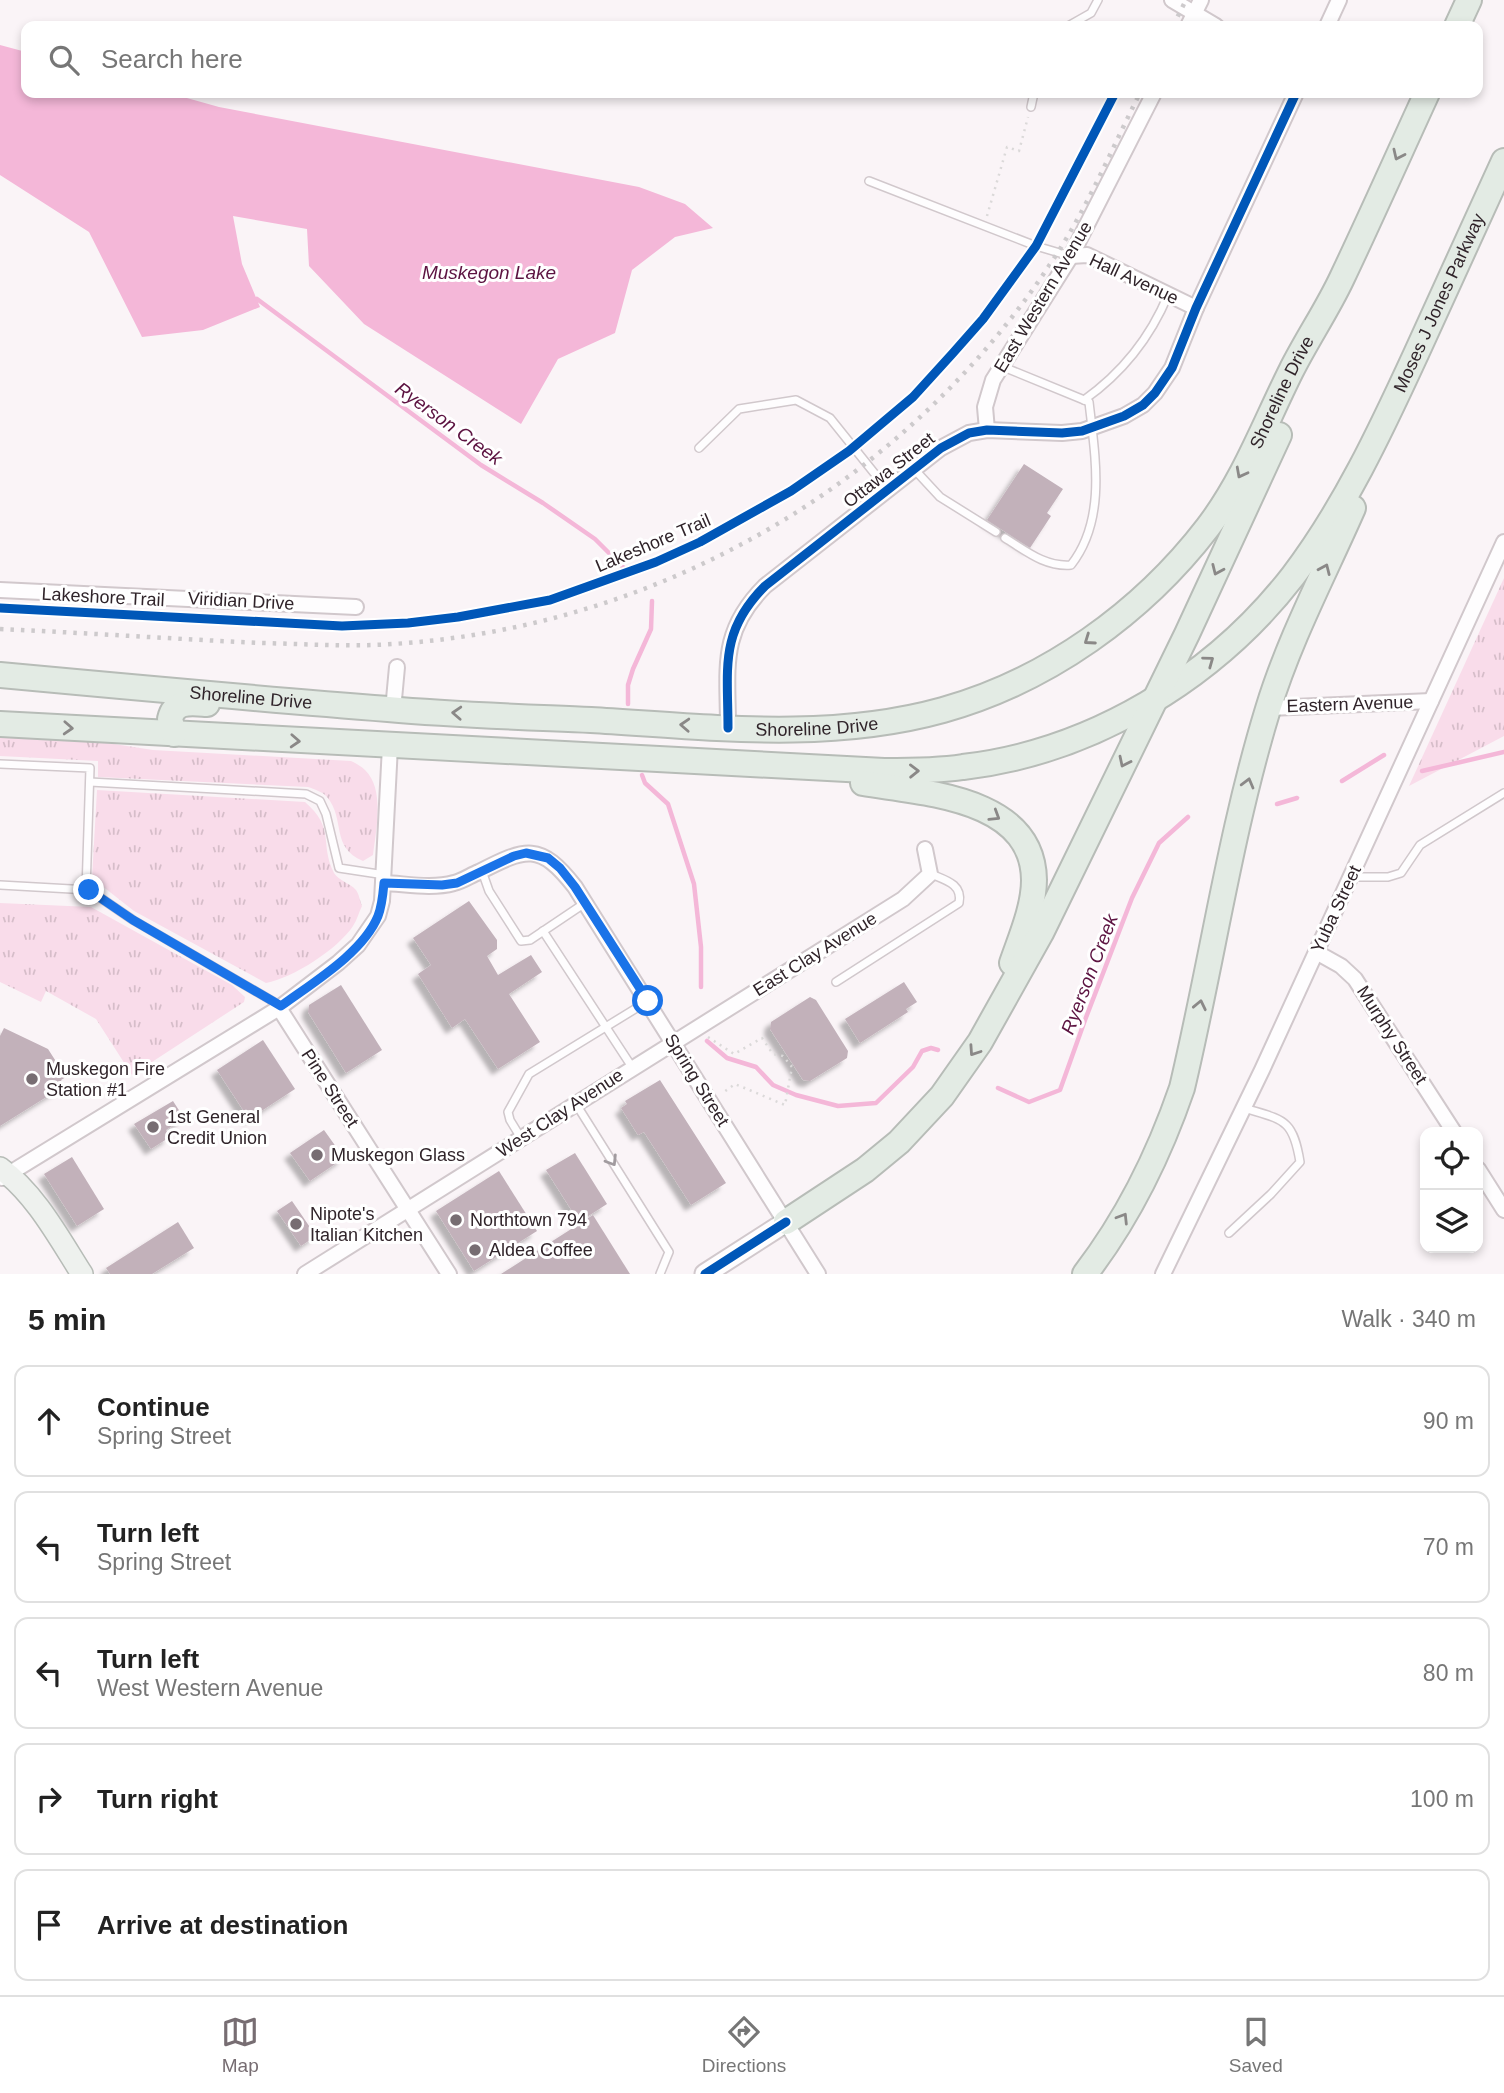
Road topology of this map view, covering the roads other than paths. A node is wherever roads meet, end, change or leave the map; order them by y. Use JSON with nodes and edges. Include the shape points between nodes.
{"nodes":[{"id":1,"x":1098,"y":0,"type":"edge"},
{"id":2,"x":1339,"y":0,"type":"edge"},
{"id":3,"x":1469,"y":0,"type":"edge"},
{"id":4,"x":1188,"y":9,"type":"edge"},
{"id":5,"x":1077,"y":21,"type":"edge"},
{"id":6,"x":1208,"y":21,"type":"edge"},
{"id":7,"x":1329,"y":21,"type":"edge"},
{"id":8,"x":1459,"y":21,"type":"edge"},
{"id":9,"x":1033,"y":98,"type":"edge"},
{"id":10,"x":1151,"y":98,"type":"edge"},
{"id":11,"x":1294,"y":98,"type":"edge"},
{"id":12,"x":1425,"y":98,"type":"edge"},
{"id":13,"x":1031,"y":107,"type":"road end"},
{"id":14,"x":1504,"y":161,"type":"edge"},
{"id":15,"x":869,"y":181,"type":"dead end"},
{"id":16,"x":1071,"y":256,"type":"junction"},
{"id":17,"x":1340,"y":282,"type":"junction"},
{"id":18,"x":1169,"y":294,"type":"junction"},
{"id":19,"x":1196,"y":308,"type":"junction"},
{"id":20,"x":1001,"y":366,"type":"junction"},
{"id":21,"x":1084,"y":400,"type":"junction"},
{"id":22,"x":1391,"y":407,"type":"junction"},
{"id":23,"x":1092,"y":428,"type":"junction"},
{"id":24,"x":987,"y":430,"type":"junction"},
{"id":25,"x":699,"y":448,"type":"dead end"},
{"id":26,"x":914,"y":469,"type":"junction"},
{"id":27,"x":888,"y":490,"type":"junction"},
{"id":28,"x":996,"y":532,"type":"dead end"},
{"id":29,"x":1005,"y":538,"type":"dead end"},
{"id":30,"x":1504,"y":541,"type":"edge"},
{"id":31,"x":0,"y":590,"type":"edge"},
{"id":32,"x":356,"y":607,"type":"dead end"},
{"id":33,"x":397,"y":667,"type":"dead end"},
{"id":34,"x":0,"y":675,"type":"edge"},
{"id":35,"x":1153,"y":701,"type":"junction"},
{"id":36,"x":1431,"y":701,"type":"junction"},
{"id":37,"x":1268,"y":708,"type":"junction"},
{"id":38,"x":393,"y":710,"type":"junction"},
{"id":39,"x":0,"y":724,"type":"edge"},
{"id":40,"x":728,"y":728,"type":"junction"},
{"id":41,"x":174,"y":734,"type":"junction"},
{"id":42,"x":390,"y":746,"type":"junction"},
{"id":43,"x":485,"y":751,"type":"junction"},
{"id":44,"x":0,"y":764,"type":"edge"},
{"id":45,"x":787,"y":767,"type":"junction"},
{"id":46,"x":90,"y":782,"type":"junction"},
{"id":47,"x":1504,"y":793,"type":"edge"},
{"id":48,"x":925,"y":849,"type":"dead end"},
{"id":49,"x":482,"y":870,"type":"junction"},
{"id":50,"x":930,"y":874,"type":"junction"},
{"id":51,"x":1351,"y":877,"type":"junction"},
{"id":52,"x":384,"y":879,"type":"junction"},
{"id":53,"x":0,"y":885,"type":"edge"},
{"id":54,"x":86,"y":890,"type":"junction"},
{"id":55,"x":585,"y":903,"type":"junction"},
{"id":56,"x":543,"y":931,"type":"junction"},
{"id":57,"x":1316,"y":952,"type":"junction"},
{"id":58,"x":836,"y":982,"type":"dead end"},
{"id":59,"x":648,"y":1001,"type":"junction"},
{"id":60,"x":280,"y":1007,"type":"junction"},
{"id":61,"x":999,"y":1008,"type":"junction"},
{"id":62,"x":606,"y":1026,"type":"junction"},
{"id":63,"x":673,"y":1041,"type":"junction"},
{"id":64,"x":632,"y":1067,"type":"junction"},
{"id":65,"x":576,"y":1104,"type":"junction"},
{"id":66,"x":1244,"y":1108,"type":"junction"},
{"id":67,"x":1451,"y":1127,"type":"edge"},
{"id":68,"x":521,"y":1138,"type":"junction"},
{"id":69,"x":2,"y":1176,"type":"edge"},
{"id":70,"x":1483,"y":1177,"type":"edge"},
{"id":71,"x":408,"y":1210,"type":"junction"},
{"id":72,"x":1504,"y":1210,"type":"edge"},
{"id":73,"x":786,"y":1222,"type":"junction"},
{"id":74,"x":1229,"y":1233,"type":"dead end"},
{"id":75,"x":1170,"y":1270,"type":"edge"},
{"id":76,"x":82,"y":1274,"type":"edge"},
{"id":77,"x":305,"y":1274,"type":"edge"},
{"id":78,"x":449,"y":1274,"type":"edge"},
{"id":79,"x":660,"y":1274,"type":"edge"},
{"id":80,"x":705,"y":1274,"type":"edge"},
{"id":81,"x":818,"y":1274,"type":"edge"},
{"id":82,"x":1085,"y":1274,"type":"edge"}],
"edges":[{"from":1,"to":5,"type":"lane","via":[[1091,13]]},
{"from":2,"to":7,"type":"street"},
{"from":3,"to":8,"type":"highway"},
{"from":4,"to":6,"type":"street"},
{"from":9,"to":13,"type":"lane"},
{"from":10,"to":16,"type":"street","name":"East Western Avenue"},
{"from":11,"to":19,"type":"street","name":"Ottawa Street"},
{"from":12,"to":17,"type":"highway","one_way":true},
{"from":14,"to":22,"type":"highway","name":"Moses J Jones Parkway"},
{"from":15,"to":16,"type":"lane"},
{"from":16,"to":18,"type":"street","name":"Hall Avenue","via":[[1087,255]]},
{"from":16,"to":20,"type":"street","name":"East Western Avenue"},
{"from":17,"to":35,"type":"highway","one_way":true,"via":[[1302,386]]},
{"from":17,"to":40,"type":"highway","name":"Shoreline Drive","one_way":true,"via":[[1210,525],[1161,580],[1101,631],[1023,680],[913,718],[839,729]]},
{"from":18,"to":19,"type":"street","name":"Hall Avenue"},
{"from":18,"to":21,"type":"lane","via":[[1138,349]]},
{"from":19,"to":23,"type":"street","name":"Ottawa Street","via":[[1172,368],[1155,393],[1124,416]]},
{"from":20,"to":21,"type":"lane"},
{"from":20,"to":24,"type":"street","name":"East Western Avenue","via":[[985,407]]},
{"from":21,"to":23,"type":"lane","via":[[1089,402]]},
{"from":35,"to":22,"type":"highway","one_way":true,"via":[[1230,645],[1293,576],[1337,510]]},
{"from":37,"to":22,"type":"highway","one_way":true},
{"from":23,"to":24,"type":"street","name":"Ottawa Street","via":[[1062,433]]},
{"from":23,"to":29,"type":"lane","via":[[1096,497],[1092,525],[1071,565],[1056,566]]},
{"from":24,"to":26,"type":"street","name":"Ottawa Street","via":[[956,439]]},
{"from":25,"to":27,"type":"lane","via":[[739,409],[796,400],[830,418]]},
{"from":26,"to":27,"type":"street","name":"Ottawa Street"},
{"from":26,"to":28,"type":"lane","via":[[940,497]]},
{"from":27,"to":40,"type":"street","name":"Ottawa Street","via":[[765,586],[744,611],[730,641]]},
{"from":30,"to":36,"type":"street","name":"Yuba Street"},
{"from":31,"to":32,"type":"street","name":"Viridian Drive"},
{"from":33,"to":38,"type":"street"},
{"from":34,"to":38,"type":"highway","name":"Shoreline Drive"},
{"from":45,"to":35,"type":"highway","one_way":true,"via":[[923,771],[998,762],[1083,736]]},
{"from":35,"to":61,"type":"highway","one_way":true,"via":[[1041,933]]},
{"from":36,"to":37,"type":"street","name":"Eastern Avenue"},
{"from":36,"to":51,"type":"street","name":"Yuba Street"},
{"from":82,"to":37,"type":"highway","one_way":true,"via":[[1141,1188],[1182,1088],[1241,810]]},
{"from":40,"to":38,"type":"highway","name":"Shoreline Drive","one_way":true},
{"from":38,"to":41,"type":"highway","via":[[287,711],[182,704],[171,713]]},
{"from":39,"to":41,"type":"highway","one_way":true},
{"from":40,"to":43,"type":"highway","via":[[736,739],[731,749],[724,751],[542,743]]},
{"from":41,"to":42,"type":"highway","one_way":true},
{"from":42,"to":43,"type":"highway"},
{"from":42,"to":52,"type":"street"},
{"from":43,"to":45,"type":"highway"},
{"from":44,"to":46,"type":"lane","via":[[90,768]]},
{"from":45,"to":61,"type":"highway","one_way":true,"via":[[968,803],[999,817],[1024,840],[1034,883]]},
{"from":46,"to":52,"type":"lane","via":[[306,794],[320,802],[326,814],[339,868]]},
{"from":46,"to":54,"type":"lane"},
{"from":47,"to":51,"type":"lane","via":[[1420,845],[1401,873]]},
{"from":48,"to":50,"type":"street"},
{"from":49,"to":52,"type":"street","name":"Spring Street","via":[[442,885]]},
{"from":49,"to":55,"type":"street","name":"Spring Street","via":[[514,856],[538,854],[560,868]]},
{"from":49,"to":56,"type":"lane","via":[[489,891],[521,941]]},
{"from":50,"to":58,"type":"lane","via":[[953,884],[959,891],[959,903]]},
{"from":50,"to":63,"type":"street","name":"East Clay Avenue","via":[[903,899]]},
{"from":51,"to":57,"type":"street","name":"Yuba Street"},
{"from":52,"to":60,"type":"street","via":[[378,916],[358,945]]},
{"from":53,"to":54,"type":"lane"},
{"from":54,"to":60,"type":"lane"},
{"from":55,"to":56,"type":"lane"},
{"from":55,"to":59,"type":"street","name":"Spring Street"},
{"from":56,"to":62,"type":"lane"},
{"from":57,"to":66,"type":"street","name":"Yuba Street"},
{"from":57,"to":67,"type":"street","name":"Murphy Street","via":[[1355,979]]},
{"from":59,"to":62,"type":"lane"},
{"from":59,"to":63,"type":"street","name":"Spring Street"},
{"from":60,"to":69,"type":"street"},
{"from":60,"to":71,"type":"street","name":"Pine Street"},
{"from":61,"to":73,"type":"highway","one_way":true,"via":[[963,1067],[922,1119],[865,1170]]},
{"from":62,"to":64,"type":"lane"},
{"from":62,"to":68,"type":"lane","via":[[529,1073],[508,1112]]},
{"from":63,"to":64,"type":"street","name":"West Clay Avenue"},
{"from":63,"to":73,"type":"street","name":"Spring Street"},
{"from":64,"to":65,"type":"street","name":"West Clay Avenue"},
{"from":65,"to":68,"type":"street","name":"West Clay Avenue"},
{"from":65,"to":79,"type":"lane","one_way":true,"via":[[669,1252]]},
{"from":66,"to":74,"type":"lane","via":[[1282,1120],[1296,1138],[1300,1162]]},
{"from":66,"to":75,"type":"street","name":"Yuba Street"},
{"from":68,"to":71,"type":"street","name":"West Clay Avenue"},
{"from":69,"to":76,"type":"main road","via":[[40,1211]]},
{"from":70,"to":72,"type":"street"},
{"from":71,"to":77,"type":"street","name":"West Clay Avenue"},
{"from":71,"to":78,"type":"street","name":"Pine Street"},
{"from":73,"to":80,"type":"main road"},
{"from":73,"to":81,"type":"street","name":"Spring Street"}]}
